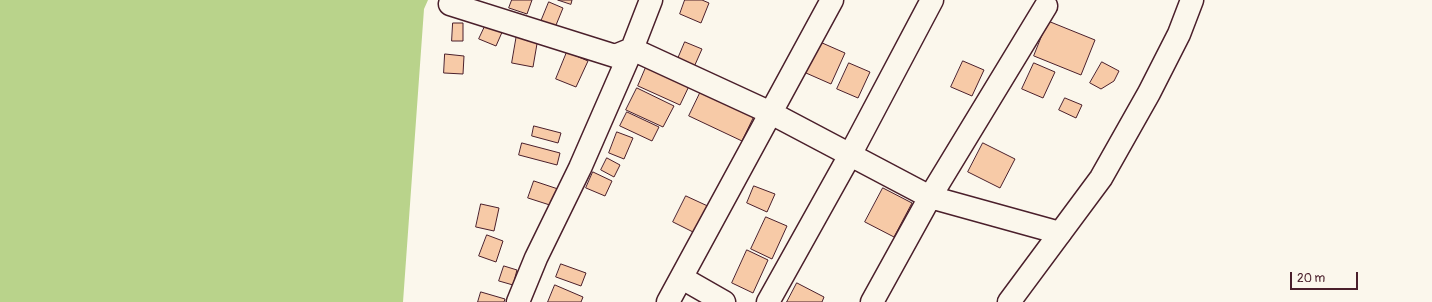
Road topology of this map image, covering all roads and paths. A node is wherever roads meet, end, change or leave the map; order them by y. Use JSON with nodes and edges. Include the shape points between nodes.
{"nodes":[{"id":1,"x":650,"y":0,"type":"edge"},
{"id":2,"x":832,"y":0,"type":"edge"},
{"id":3,"x":932,"y":0,"type":"edge"},
{"id":4,"x":1192,"y":0,"type":"edge"},
{"id":5,"x":450,"y":4,"type":"dead end"},
{"id":6,"x":1046,"y":6,"type":"dead end"},
{"id":7,"x":632,"y":49,"type":"junction"},
{"id":8,"x":771,"y":113,"type":"junction"},
{"id":9,"x":850,"y":156,"type":"junction"},
{"id":10,"x":930,"y":197,"type":"junction"},
{"id":11,"x":1060,"y":233,"type":"junction"},
{"id":12,"x":682,"y":278,"type":"junction"},
{"id":13,"x":518,"y":302,"type":"edge"},
{"id":14,"x":668,"y":302,"type":"edge"},
{"id":15,"x":724,"y":302,"type":"edge"},
{"id":16,"x":768,"y":302,"type":"edge"},
{"id":17,"x":872,"y":302,"type":"edge"},
{"id":18,"x":1009,"y":302,"type":"edge"}],
"edges":[{"from":1,"to":7,"type":"street"},
{"from":2,"to":8,"type":"street"},
{"from":3,"to":9,"type":"street"},
{"from":4,"to":11,"type":"street","via":[[1179,34],[1150,93],[1101,178]]},
{"from":5,"to":7,"type":"street","via":[[616,56]]},
{"from":6,"to":10,"type":"street"},
{"from":7,"to":8,"type":"street"},
{"from":7,"to":13,"type":"street"},
{"from":8,"to":9,"type":"street"},
{"from":8,"to":12,"type":"street"},
{"from":9,"to":10,"type":"street"},
{"from":9,"to":16,"type":"street"},
{"from":10,"to":11,"type":"street"},
{"from":10,"to":17,"type":"street"},
{"from":11,"to":18,"type":"street"},
{"from":12,"to":14,"type":"street"},
{"from":12,"to":15,"type":"street"}]}
